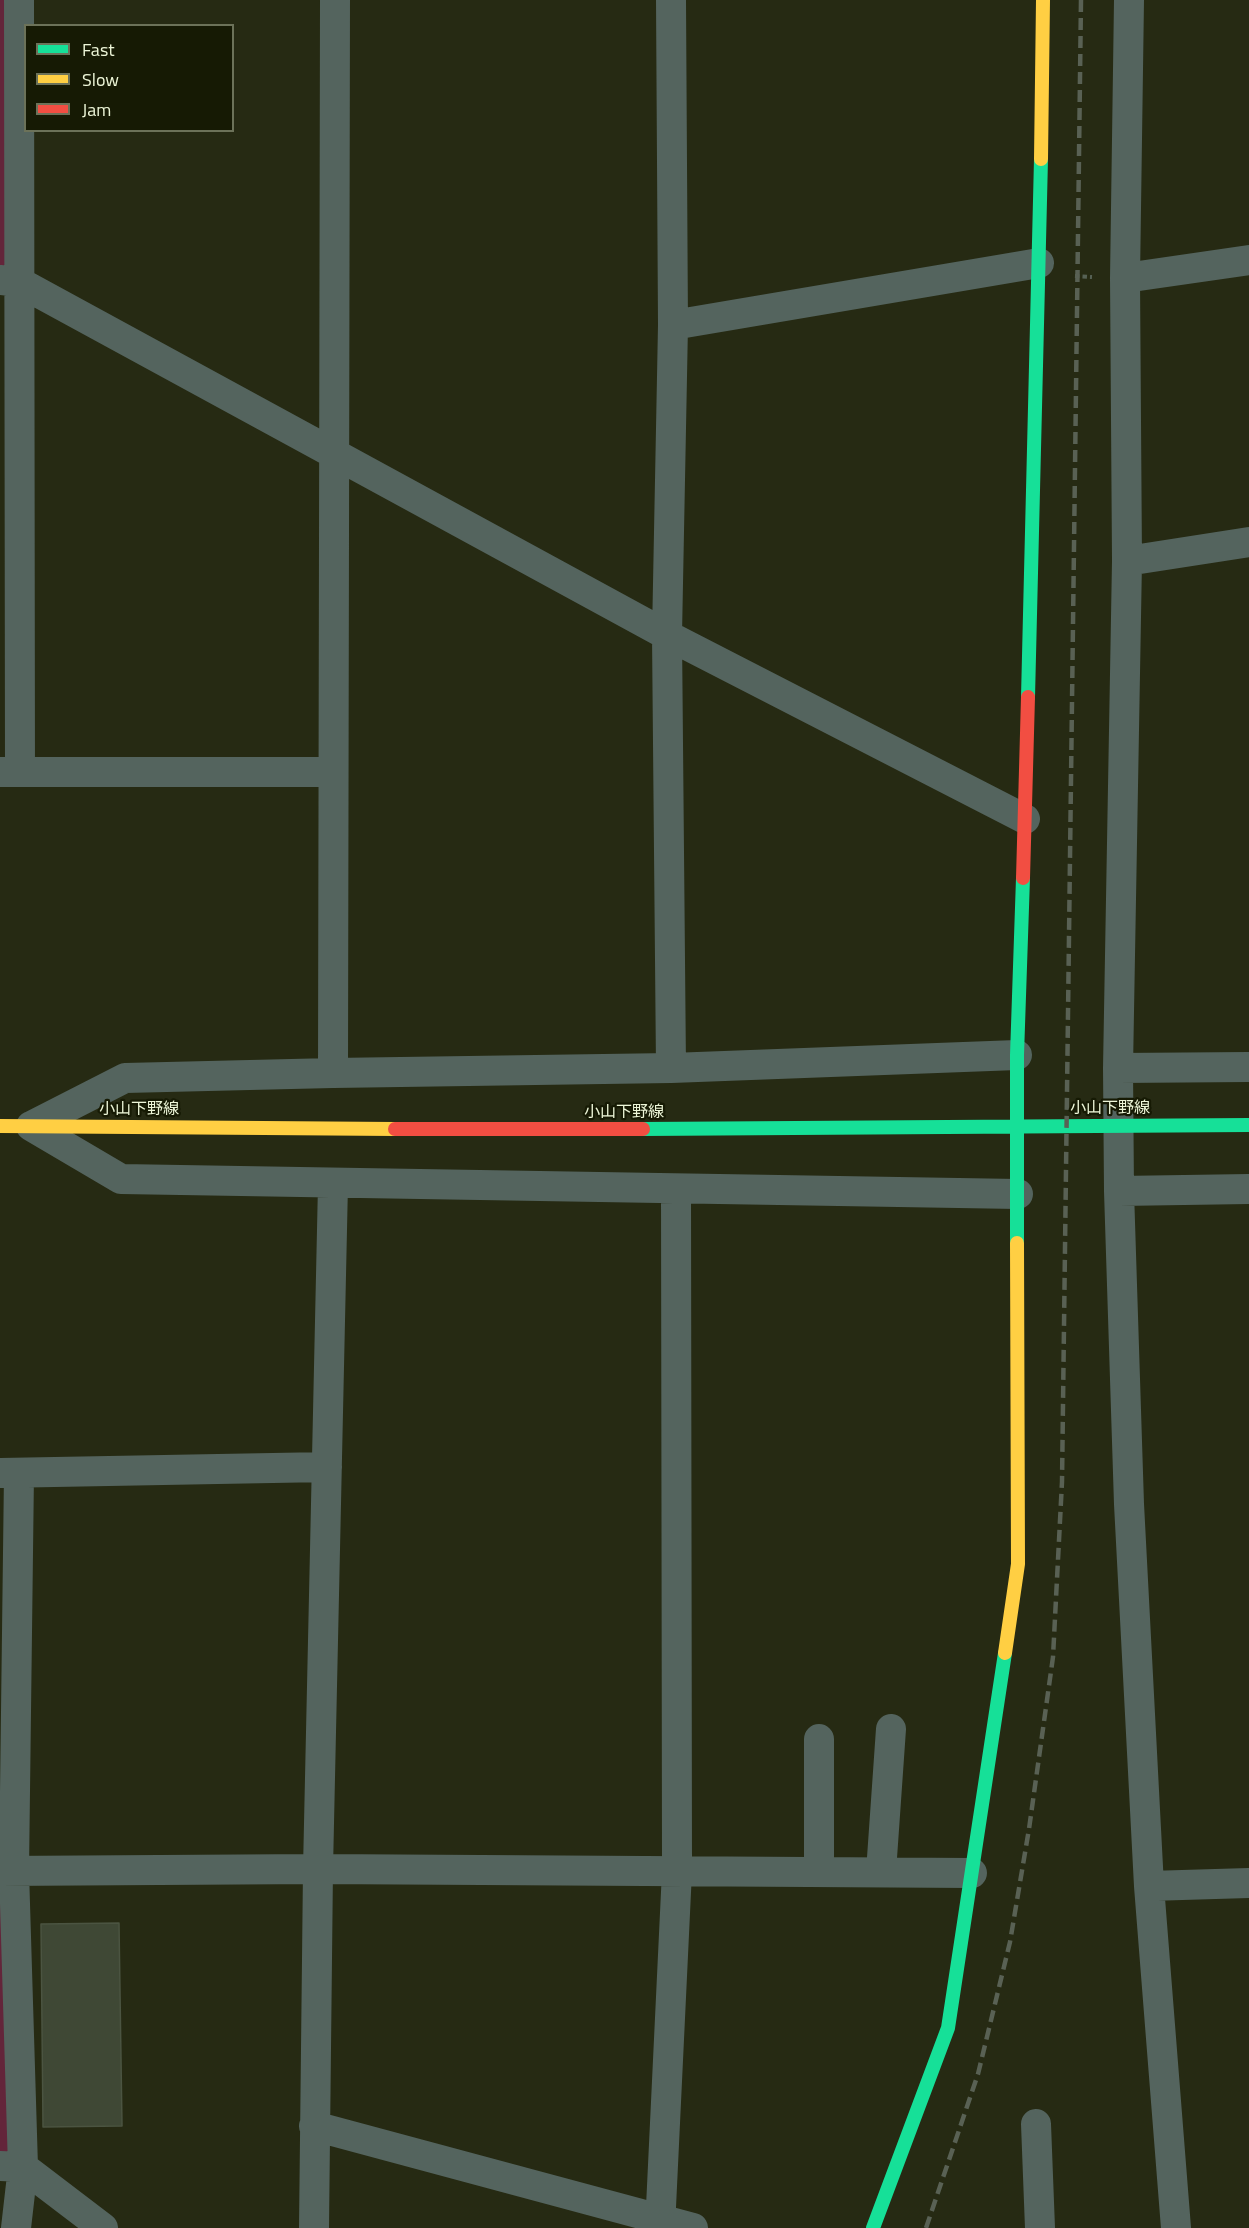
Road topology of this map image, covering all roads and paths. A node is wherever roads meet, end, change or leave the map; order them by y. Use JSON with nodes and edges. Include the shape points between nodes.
{"nodes":[{"id":1,"x":19,"y":0,"type":"edge"},
{"id":2,"x":335,"y":0,"type":"edge"},
{"id":3,"x":671,"y":0,"type":"edge"},
{"id":4,"x":1043,"y":0,"type":"edge"},
{"id":5,"x":1129,"y":0,"type":"edge"},
{"id":6,"x":1249,"y":260,"type":"edge"},
{"id":7,"x":1040,"y":268,"type":"junction"},
{"id":8,"x":1125,"y":279,"type":"junction"},
{"id":9,"x":10,"y":281,"type":"edge"},
{"id":10,"x":673,"y":325,"type":"junction"},
{"id":11,"x":335,"y":454,"type":"junction"},
{"id":12,"x":1249,"y":542,"type":"edge"},
{"id":13,"x":1127,"y":561,"type":"junction"},
{"id":14,"x":667,"y":635,"type":"junction"},
{"id":15,"x":10,"y":772,"type":"edge"},
{"id":16,"x":332,"y":772,"type":"junction"},
{"id":17,"x":1025,"y":819,"type":"junction"},
{"id":18,"x":1017,"y":1055,"type":"junction"},
{"id":19,"x":1249,"y":1067,"type":"edge"},
{"id":20,"x":671,"y":1068,"type":"junction"},
{"id":21,"x":1118,"y":1068,"type":"junction"},
{"id":22,"x":333,"y":1073,"type":"junction"},
{"id":23,"x":1249,"y":1125,"type":"edge"},
{"id":24,"x":0,"y":1126,"type":"edge"},
{"id":25,"x":31,"y":1126,"type":"junction"},
{"id":26,"x":333,"y":1184,"type":"junction"},
{"id":27,"x":676,"y":1189,"type":"junction"},
{"id":28,"x":1249,"y":1189,"type":"edge"},
{"id":29,"x":1119,"y":1191,"type":"junction"},
{"id":30,"x":1018,"y":1194,"type":"junction"},
{"id":31,"x":327,"y":1467,"type":"junction"},
{"id":32,"x":9,"y":1473,"type":"edge"},
{"id":33,"x":891,"y":1728,"type":"dead end"},
{"id":34,"x":819,"y":1739,"type":"dead end"},
{"id":35,"x":318,"y":1869,"type":"junction"},
{"id":36,"x":7,"y":1871,"type":"edge"},
{"id":37,"x":676,"y":1871,"type":"junction"},
{"id":38,"x":819,"y":1872,"type":"junction"},
{"id":39,"x":882,"y":1872,"type":"junction"},
{"id":40,"x":972,"y":1873,"type":"junction"},
{"id":41,"x":1249,"y":1883,"type":"edge"},
{"id":42,"x":1149,"y":1886,"type":"junction"},
{"id":43,"x":1036,"y":2124,"type":"dead end"},
{"id":44,"x":314,"y":2126,"type":"junction"},
{"id":45,"x":11,"y":2166,"type":"edge"},
{"id":46,"x":660,"y":2223,"type":"edge"},
{"id":47,"x":16,"y":2228,"type":"edge"},
{"id":48,"x":103,"y":2228,"type":"edge"},
{"id":49,"x":314,"y":2228,"type":"edge"},
{"id":50,"x":693,"y":2228,"type":"edge"},
{"id":51,"x":873,"y":2228,"type":"edge"},
{"id":52,"x":1040,"y":2228,"type":"edge"},
{"id":53,"x":1176,"y":2228,"type":"edge"}],
"edges":[{"from":1,"to":9,"type":"street"},
{"from":2,"to":11,"type":"street"},
{"from":3,"to":10,"type":"street"},
{"from":4,"to":7,"type":"street"},
{"from":5,"to":8,"type":"street"},
{"from":6,"to":8,"type":"street"},
{"from":7,"to":8,"type":"path"},
{"from":7,"to":10,"type":"street"},
{"from":7,"to":17,"type":"street"},
{"from":8,"to":13,"type":"street"},
{"from":9,"to":11,"type":"street"},
{"from":9,"to":15,"type":"street"},
{"from":10,"to":14,"type":"street"},
{"from":11,"to":14,"type":"street"},
{"from":11,"to":16,"type":"street"},
{"from":12,"to":13,"type":"street"},
{"from":13,"to":21,"type":"street"},
{"from":14,"to":17,"type":"street"},
{"from":14,"to":20,"type":"street"},
{"from":15,"to":16,"type":"street"},
{"from":16,"to":22,"type":"street"},
{"from":17,"to":18,"type":"street"},
{"from":18,"to":20,"type":"street"},
{"from":18,"to":30,"type":"street"},
{"from":19,"to":21,"type":"street"},
{"from":20,"to":22,"type":"street"},
{"from":21,"to":29,"type":"street"},
{"from":22,"to":25,"type":"street","via":[[125,1078]]},
{"from":23,"to":25,"type":"street","name":"小山下野線","via":[[551,1130]]},
{"from":24,"to":25,"type":"street","name":"小山下野線"},
{"from":25,"to":26,"type":"street","via":[[121,1179]]},
{"from":26,"to":27,"type":"street"},
{"from":26,"to":31,"type":"street"},
{"from":27,"to":30,"type":"street"},
{"from":27,"to":37,"type":"street"},
{"from":28,"to":29,"type":"street"},
{"from":29,"to":42,"type":"street"},
{"from":30,"to":40,"type":"street","via":[[1018,1564]]},
{"from":31,"to":32,"type":"street"},
{"from":31,"to":35,"type":"street"},
{"from":32,"to":36,"type":"street"},
{"from":33,"to":39,"type":"street"},
{"from":34,"to":38,"type":"street"},
{"from":35,"to":36,"type":"street"},
{"from":35,"to":37,"type":"street"},
{"from":35,"to":44,"type":"street"},
{"from":36,"to":45,"type":"street"},
{"from":37,"to":38,"type":"street"},
{"from":37,"to":46,"type":"street"},
{"from":38,"to":39,"type":"street"},
{"from":39,"to":40,"type":"street"},
{"from":40,"to":51,"type":"street","via":[[948,2028]]},
{"from":41,"to":42,"type":"street"},
{"from":42,"to":53,"type":"street"},
{"from":43,"to":52,"type":"street"},
{"from":44,"to":46,"type":"street"},
{"from":44,"to":49,"type":"street"},
{"from":45,"to":47,"type":"street"},
{"from":45,"to":48,"type":"street"},
{"from":46,"to":50,"type":"street"}]}
